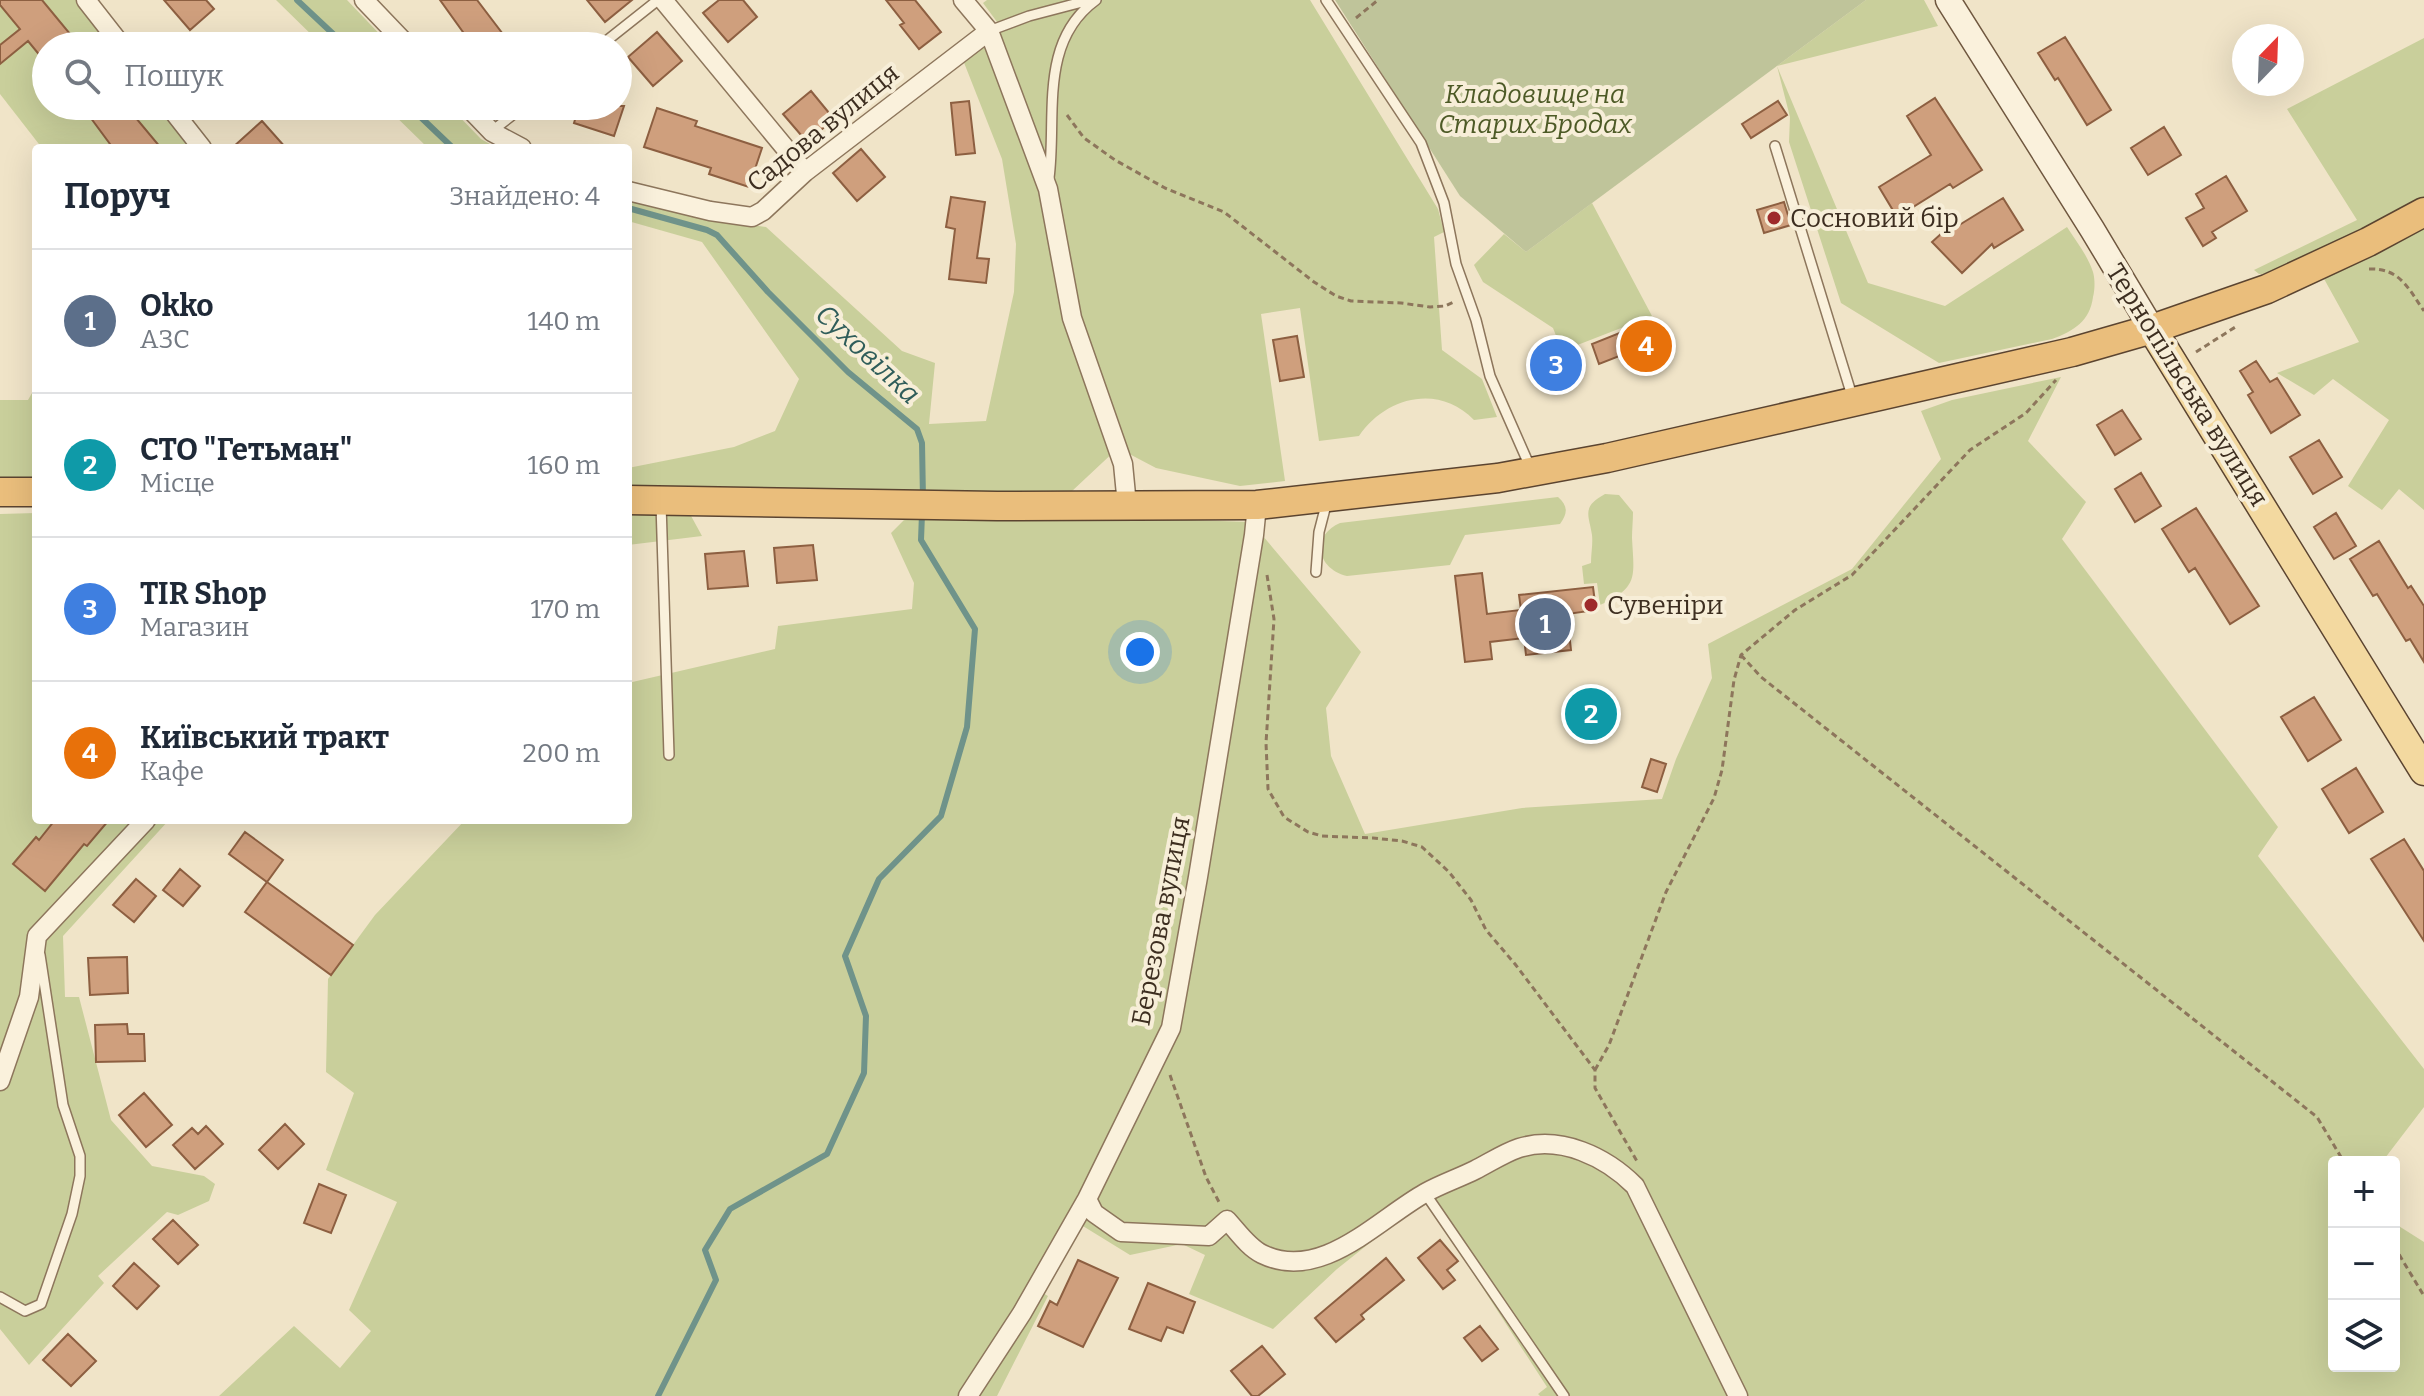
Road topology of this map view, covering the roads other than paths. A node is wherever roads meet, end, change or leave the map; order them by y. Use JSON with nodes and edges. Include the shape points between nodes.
{"nodes":[{"id":1,"x":86,"y":0,"type":"edge"},
{"id":2,"x":364,"y":0,"type":"edge"},
{"id":3,"x":660,"y":0,"type":"edge"},
{"id":4,"x":963,"y":0,"type":"edge"},
{"id":5,"x":1090,"y":0,"type":"edge"},
{"id":6,"x":1096,"y":0,"type":"edge"},
{"id":7,"x":1326,"y":0,"type":"edge"},
{"id":8,"x":1948,"y":0,"type":"edge"},
{"id":9,"x":989,"y":31,"type":"junction"},
{"id":10,"x":111,"y":32,"type":"edge"},
{"id":11,"x":395,"y":32,"type":"edge"},
{"id":12,"x":618,"y":32,"type":"edge"},
{"id":13,"x":180,"y":120,"type":"edge"},
{"id":14,"x":480,"y":120,"type":"edge"},
{"id":15,"x":507,"y":120,"type":"edge"},
{"id":16,"x":492,"y":132,"type":"junction"},
{"id":17,"x":199,"y":144,"type":"edge"},
{"id":18,"x":514,"y":144,"type":"edge"},
{"id":19,"x":1775,"y":146,"type":"dead end"},
{"id":20,"x":805,"y":172,"type":"junction"},
{"id":21,"x":1048,"y":189,"type":"junction"},
{"id":22,"x":632,"y":192,"type":"edge"},
{"id":23,"x":2424,"y":212,"type":"edge"},
{"id":24,"x":2152,"y":329,"type":"junction"},
{"id":25,"x":1853,"y":400,"type":"junction"},
{"id":26,"x":1532,"y":472,"type":"junction"},
{"id":27,"x":0,"y":492,"type":"edge"},
{"id":28,"x":32,"y":492,"type":"edge"},
{"id":29,"x":1328,"y":498,"type":"junction"},
{"id":30,"x":632,"y":500,"type":"edge"},
{"id":31,"x":661,"y":500,"type":"junction"},
{"id":32,"x":1127,"y":505,"type":"junction"},
{"id":33,"x":1257,"y":505,"type":"junction"},
{"id":34,"x":1316,"y":572,"type":"dead end"},
{"id":35,"x":669,"y":755,"type":"dead end"},
{"id":36,"x":2424,"y":771,"type":"edge"},
{"id":37,"x":142,"y":824,"type":"edge"},
{"id":38,"x":37,"y":936,"type":"junction"},
{"id":39,"x":0,"y":1081,"type":"edge"},
{"id":40,"x":1425,"y":1193,"type":"junction"},
{"id":41,"x":1087,"y":1199,"type":"junction"},
{"id":42,"x":0,"y":1297,"type":"edge"},
{"id":43,"x":968,"y":1396,"type":"edge"},
{"id":44,"x":1564,"y":1396,"type":"edge"},
{"id":45,"x":1738,"y":1396,"type":"edge"}],
"edges":[{"from":1,"to":10,"type":"street"},
{"from":2,"to":11,"type":"street"},
{"from":3,"to":12,"type":"lane"},
{"from":3,"to":20,"type":"street"},
{"from":4,"to":9,"type":"street"},
{"from":5,"to":9,"type":"lane"},
{"from":6,"to":21,"type":"lane","via":[[1067,31],[1057,62]]},
{"from":7,"to":26,"type":"lane","via":[[1421,143],[1444,203],[1456,264],[1490,376]]},
{"from":8,"to":24,"type":"main road","name":"Тернопільська вулиця"},
{"from":9,"to":20,"type":"street","name":"Садова вулиця"},
{"from":9,"to":21,"type":"street"},
{"from":13,"to":17,"type":"street"},
{"from":14,"to":16,"type":"street"},
{"from":15,"to":16,"type":"lane"},
{"from":16,"to":18,"type":"street"},
{"from":19,"to":25,"type":"lane"},
{"from":20,"to":22,"type":"street","name":"Садова вулиця","via":[[752,217]]},
{"from":21,"to":32,"type":"street","via":[[1072,318],[1123,464]]},
{"from":23,"to":24,"type":"highway","via":[[2267,289]]},
{"from":24,"to":25,"type":"highway"},
{"from":24,"to":36,"type":"main road","name":"Тернопільська вулиця"},
{"from":25,"to":26,"type":"highway"},
{"from":26,"to":29,"type":"highway"},
{"from":27,"to":28,"type":"highway"},
{"from":29,"to":33,"type":"highway"},
{"from":29,"to":34,"type":"lane"},
{"from":30,"to":31,"type":"highway"},
{"from":31,"to":32,"type":"highway"},
{"from":31,"to":35,"type":"lane"},
{"from":32,"to":33,"type":"highway"},
{"from":33,"to":41,"type":"street","name":"Березова вулиця","via":[[1171,1028]]},
{"from":37,"to":38,"type":"street"},
{"from":38,"to":39,"type":"street","via":[[29,997]]},
{"from":38,"to":42,"type":"lane","via":[[63,1105],[80,1156],[80,1176],[41,1304],[25,1311]]},
{"from":40,"to":41,"type":"street","via":[[1328,1256],[1288,1262],[1259,1253],[1227,1220],[1209,1236],[1121,1232],[1094,1213]]},
{"from":40,"to":44,"type":"lane"},
{"from":40,"to":45,"type":"street","via":[[1520,1148],[1550,1143],[1616,1168],[1635,1186]]},
{"from":41,"to":43,"type":"street","name":"Березова вулиця"}]}
